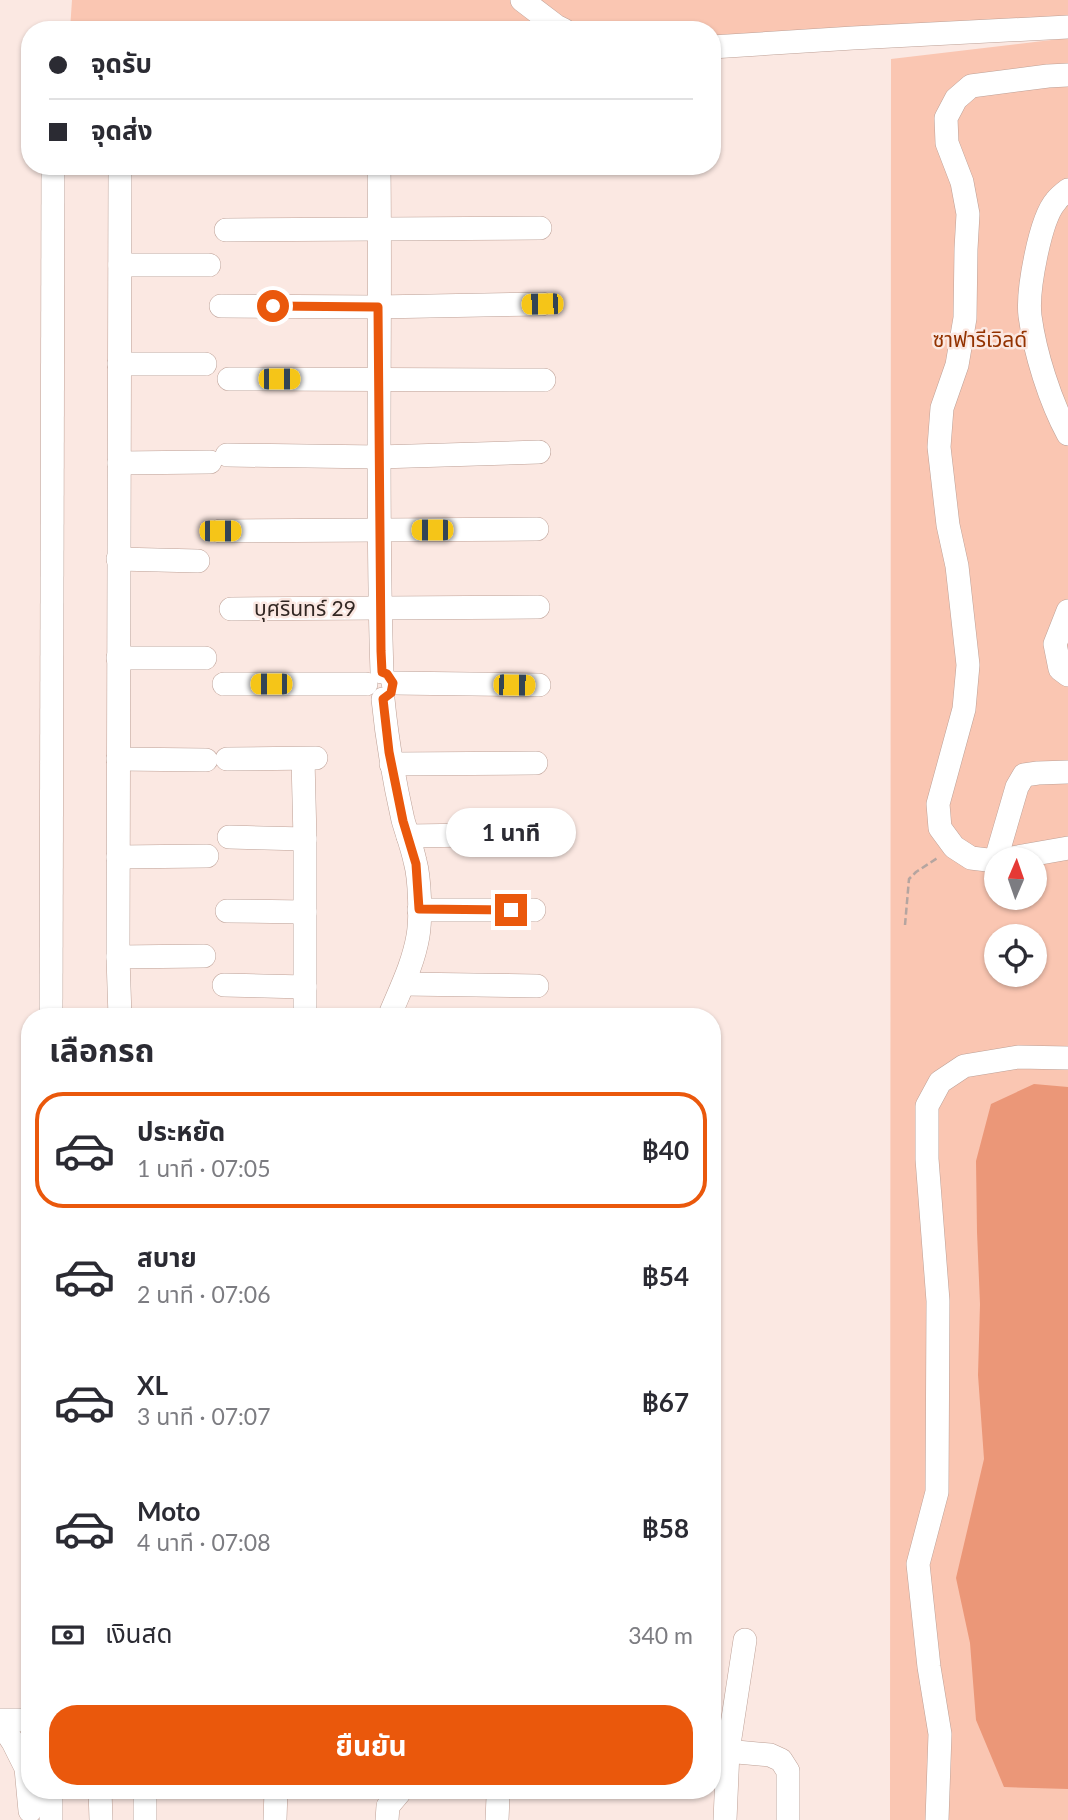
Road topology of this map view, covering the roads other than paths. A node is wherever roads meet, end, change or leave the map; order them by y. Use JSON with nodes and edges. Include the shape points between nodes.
{"nodes":[{"id":1,"x":522,"y":0,"type":"edge"},
{"id":2,"x":549,"y":21,"type":"edge"},
{"id":3,"x":1068,"y":27,"type":"edge"},
{"id":4,"x":721,"y":46,"type":"edge"},
{"id":5,"x":1068,"y":75,"type":"edge"},
{"id":6,"x":53,"y":175,"type":"edge"},
{"id":7,"x":120,"y":175,"type":"edge"},
{"id":8,"x":379,"y":175,"type":"edge"},
{"id":9,"x":1068,"y":190,"type":"edge"},
{"id":10,"x":540,"y":228,"type":"dead end"},
{"id":11,"x":226,"y":230,"type":"dead end"},
{"id":12,"x":380,"y":230,"type":"junction"},
{"id":13,"x":120,"y":265,"type":"junction"},
{"id":14,"x":209,"y":265,"type":"dead end"},
{"id":15,"x":542,"y":304,"type":"dead end"},
{"id":16,"x":221,"y":306,"type":"dead end"},
{"id":17,"x":378,"y":307,"type":"junction"},
{"id":18,"x":119,"y":364,"type":"junction"},
{"id":19,"x":205,"y":364,"type":"dead end"},
{"id":20,"x":229,"y":379,"type":"dead end"},
{"id":21,"x":378,"y":379,"type":"junction"},
{"id":22,"x":544,"y":380,"type":"dead end"},
{"id":23,"x":1068,"y":434,"type":"edge"},
{"id":24,"x":539,"y":452,"type":"dead end"},
{"id":25,"x":379,"y":457,"type":"junction"},
{"id":26,"x":119,"y":463,"type":"junction"},
{"id":27,"x":537,"y":529,"type":"dead end"},
{"id":28,"x":220,"y":531,"type":"dead end"},
{"id":29,"x":379,"y":531,"type":"junction"},
{"id":30,"x":118,"y":559,"type":"junction"},
{"id":31,"x":198,"y":561,"type":"dead end"},
{"id":32,"x":538,"y":607,"type":"dead end"},
{"id":33,"x":379,"y":608,"type":"junction"},
{"id":34,"x":231,"y":609,"type":"dead end"},
{"id":35,"x":1068,"y":611,"type":"edge"},
{"id":36,"x":205,"y":657,"type":"dead end"},
{"id":37,"x":118,"y":658,"type":"junction"},
{"id":38,"x":1068,"y":676,"type":"edge"},
{"id":39,"x":224,"y":684,"type":"dead end"},
{"id":40,"x":381,"y":684,"type":"junction"},
{"id":41,"x":539,"y":685,"type":"dead end"},
{"id":42,"x":118,"y":759,"type":"junction"},
{"id":43,"x":536,"y":763,"type":"dead end"},
{"id":44,"x":391,"y":764,"type":"junction"},
{"id":45,"x":1068,"y":772,"type":"edge"},
{"id":46,"x":540,"y":834,"type":"dead end"},
{"id":47,"x":408,"y":836,"type":"junction"},
{"id":48,"x":229,"y":837,"type":"dead end"},
{"id":49,"x":305,"y":839,"type":"junction"},
{"id":50,"x":1000,"y":847,"type":"edge"},
{"id":51,"x":1068,"y":848,"type":"edge"},
{"id":52,"x":1047,"y":852,"type":"edge"},
{"id":53,"x":207,"y":856,"type":"dead end"},
{"id":54,"x":118,"y":857,"type":"junction"},
{"id":55,"x":984,"y":859,"type":"edge"},
{"id":56,"x":419,"y":909,"type":"junction"},
{"id":57,"x":534,"y":910,"type":"dead end"},
{"id":58,"x":227,"y":911,"type":"dead end"},
{"id":59,"x":305,"y":912,"type":"junction"},
{"id":60,"x":204,"y":956,"type":"dead end"},
{"id":61,"x":118,"y":957,"type":"junction"},
{"id":62,"x":404,"y":984,"type":"junction"},
{"id":63,"x":224,"y":985,"type":"dead end"},
{"id":64,"x":537,"y":986,"type":"dead end"},
{"id":65,"x":305,"y":987,"type":"junction"},
{"id":66,"x":51,"y":1008,"type":"edge"},
{"id":67,"x":120,"y":1008,"type":"edge"},
{"id":68,"x":305,"y":1008,"type":"edge"},
{"id":69,"x":393,"y":1008,"type":"edge"},
{"id":70,"x":1068,"y":1058,"type":"edge"},
{"id":71,"x":745,"y":1640,"type":"dead end"},
{"id":72,"x":21,"y":1720,"type":"edge"},
{"id":73,"x":0,"y":1721,"type":"edge"},
{"id":74,"x":21,"y":1740,"type":"edge"},
{"id":75,"x":721,"y":1747,"type":"edge"},
{"id":76,"x":721,"y":1751,"type":"edge"},
{"id":77,"x":721,"y":1765,"type":"edge"},
{"id":78,"x":35,"y":1799,"type":"edge"},
{"id":79,"x":47,"y":1799,"type":"edge"},
{"id":80,"x":100,"y":1799,"type":"edge"},
{"id":81,"x":145,"y":1799,"type":"edge"},
{"id":82,"x":276,"y":1799,"type":"edge"},
{"id":83,"x":40,"y":1816,"type":"edge"},
{"id":84,"x":101,"y":1820,"type":"edge"},
{"id":85,"x":145,"y":1820,"type":"edge"},
{"id":86,"x":275,"y":1820,"type":"edge"},
{"id":87,"x":725,"y":1820,"type":"edge"},
{"id":88,"x":788,"y":1820,"type":"edge"},
{"id":89,"x":937,"y":1820,"type":"edge"}],
"edges":[{"from":1,"to":2,"type":"street"},
{"from":3,"to":4,"type":"street"},
{"from":5,"to":55,"type":"street","via":[[971,86],[956,99],[946,118],[947,143],[968,214],[965,318],[957,365],[942,408],[939,447],[968,665],[964,709],[938,804],[940,828],[954,848],[971,858]]},
{"from":6,"to":66,"type":"street"},
{"from":7,"to":13,"type":"street"},
{"from":8,"to":12,"type":"street"},
{"from":9,"to":23,"type":"street","via":[[1055,202],[1041,232],[1030,313],[1044,377]]},
{"from":10,"to":12,"type":"street"},
{"from":11,"to":12,"type":"street"},
{"from":12,"to":17,"type":"street"},
{"from":13,"to":14,"type":"street"},
{"from":13,"to":18,"type":"street"},
{"from":15,"to":17,"type":"street"},
{"from":16,"to":17,"type":"street"},
{"from":17,"to":21,"type":"street"},
{"from":18,"to":19,"type":"street"},
{"from":18,"to":26,"type":"street"},
{"from":20,"to":21,"type":"street"},
{"from":21,"to":22,"type":"street"},
{"from":21,"to":25,"type":"street"},
{"from":24,"to":25,"type":"street"},
{"from":25,"to":26,"type":"street"},
{"from":25,"to":29,"type":"street"},
{"from":26,"to":30,"type":"street"},
{"from":27,"to":29,"type":"street"},
{"from":28,"to":29,"type":"street"},
{"from":29,"to":33,"type":"street"},
{"from":30,"to":31,"type":"street"},
{"from":30,"to":37,"type":"street"},
{"from":32,"to":33,"type":"street","name":"บุศรินทร์ 29"},
{"from":33,"to":34,"type":"street","name":"บุศรินทร์ 29"},
{"from":33,"to":40,"type":"street"},
{"from":35,"to":38,"type":"street","via":[[1055,644],[1060,669]]},
{"from":36,"to":37,"type":"street"},
{"from":37,"to":42,"type":"street"},
{"from":39,"to":40,"type":"street"},
{"from":40,"to":41,"type":"street"},
{"from":40,"to":44,"type":"street"},
{"from":42,"to":49,"type":"street","via":[[309,758]]},
{"from":42,"to":54,"type":"street"},
{"from":43,"to":44,"type":"street"},
{"from":44,"to":47,"type":"street"},
{"from":45,"to":50,"type":"street","via":[[1024,775]]},
{"from":46,"to":47,"type":"street"},
{"from":47,"to":56,"type":"street","via":[[416,864]]},
{"from":48,"to":49,"type":"street"},
{"from":49,"to":59,"type":"street"},
{"from":51,"to":52,"type":"street"},
{"from":53,"to":54,"type":"street"},
{"from":54,"to":61,"type":"street"},
{"from":56,"to":57,"type":"street"},
{"from":56,"to":62,"type":"street","via":[[418,936]]},
{"from":58,"to":59,"type":"street"},
{"from":59,"to":65,"type":"street"},
{"from":60,"to":61,"type":"street"},
{"from":61,"to":67,"type":"street"},
{"from":62,"to":64,"type":"street"},
{"from":62,"to":69,"type":"street"},
{"from":63,"to":65,"type":"street"},
{"from":65,"to":68,"type":"street"},
{"from":70,"to":89,"type":"street","via":[[1018,1057],[964,1066],[940,1082],[927,1106],[938,1301],[937,1492],[918,1564],[940,1734]]},
{"from":71,"to":75,"type":"street"},
{"from":72,"to":73,"type":"street"},
{"from":73,"to":74,"type":"street"},
{"from":76,"to":88,"type":"street","via":[[781,1759],[788,1771]]},
{"from":77,"to":87,"type":"street"},
{"from":78,"to":83,"type":"street"},
{"from":79,"to":83,"type":"street"},
{"from":80,"to":84,"type":"street"},
{"from":81,"to":85,"type":"street"},
{"from":82,"to":86,"type":"street"}]}
